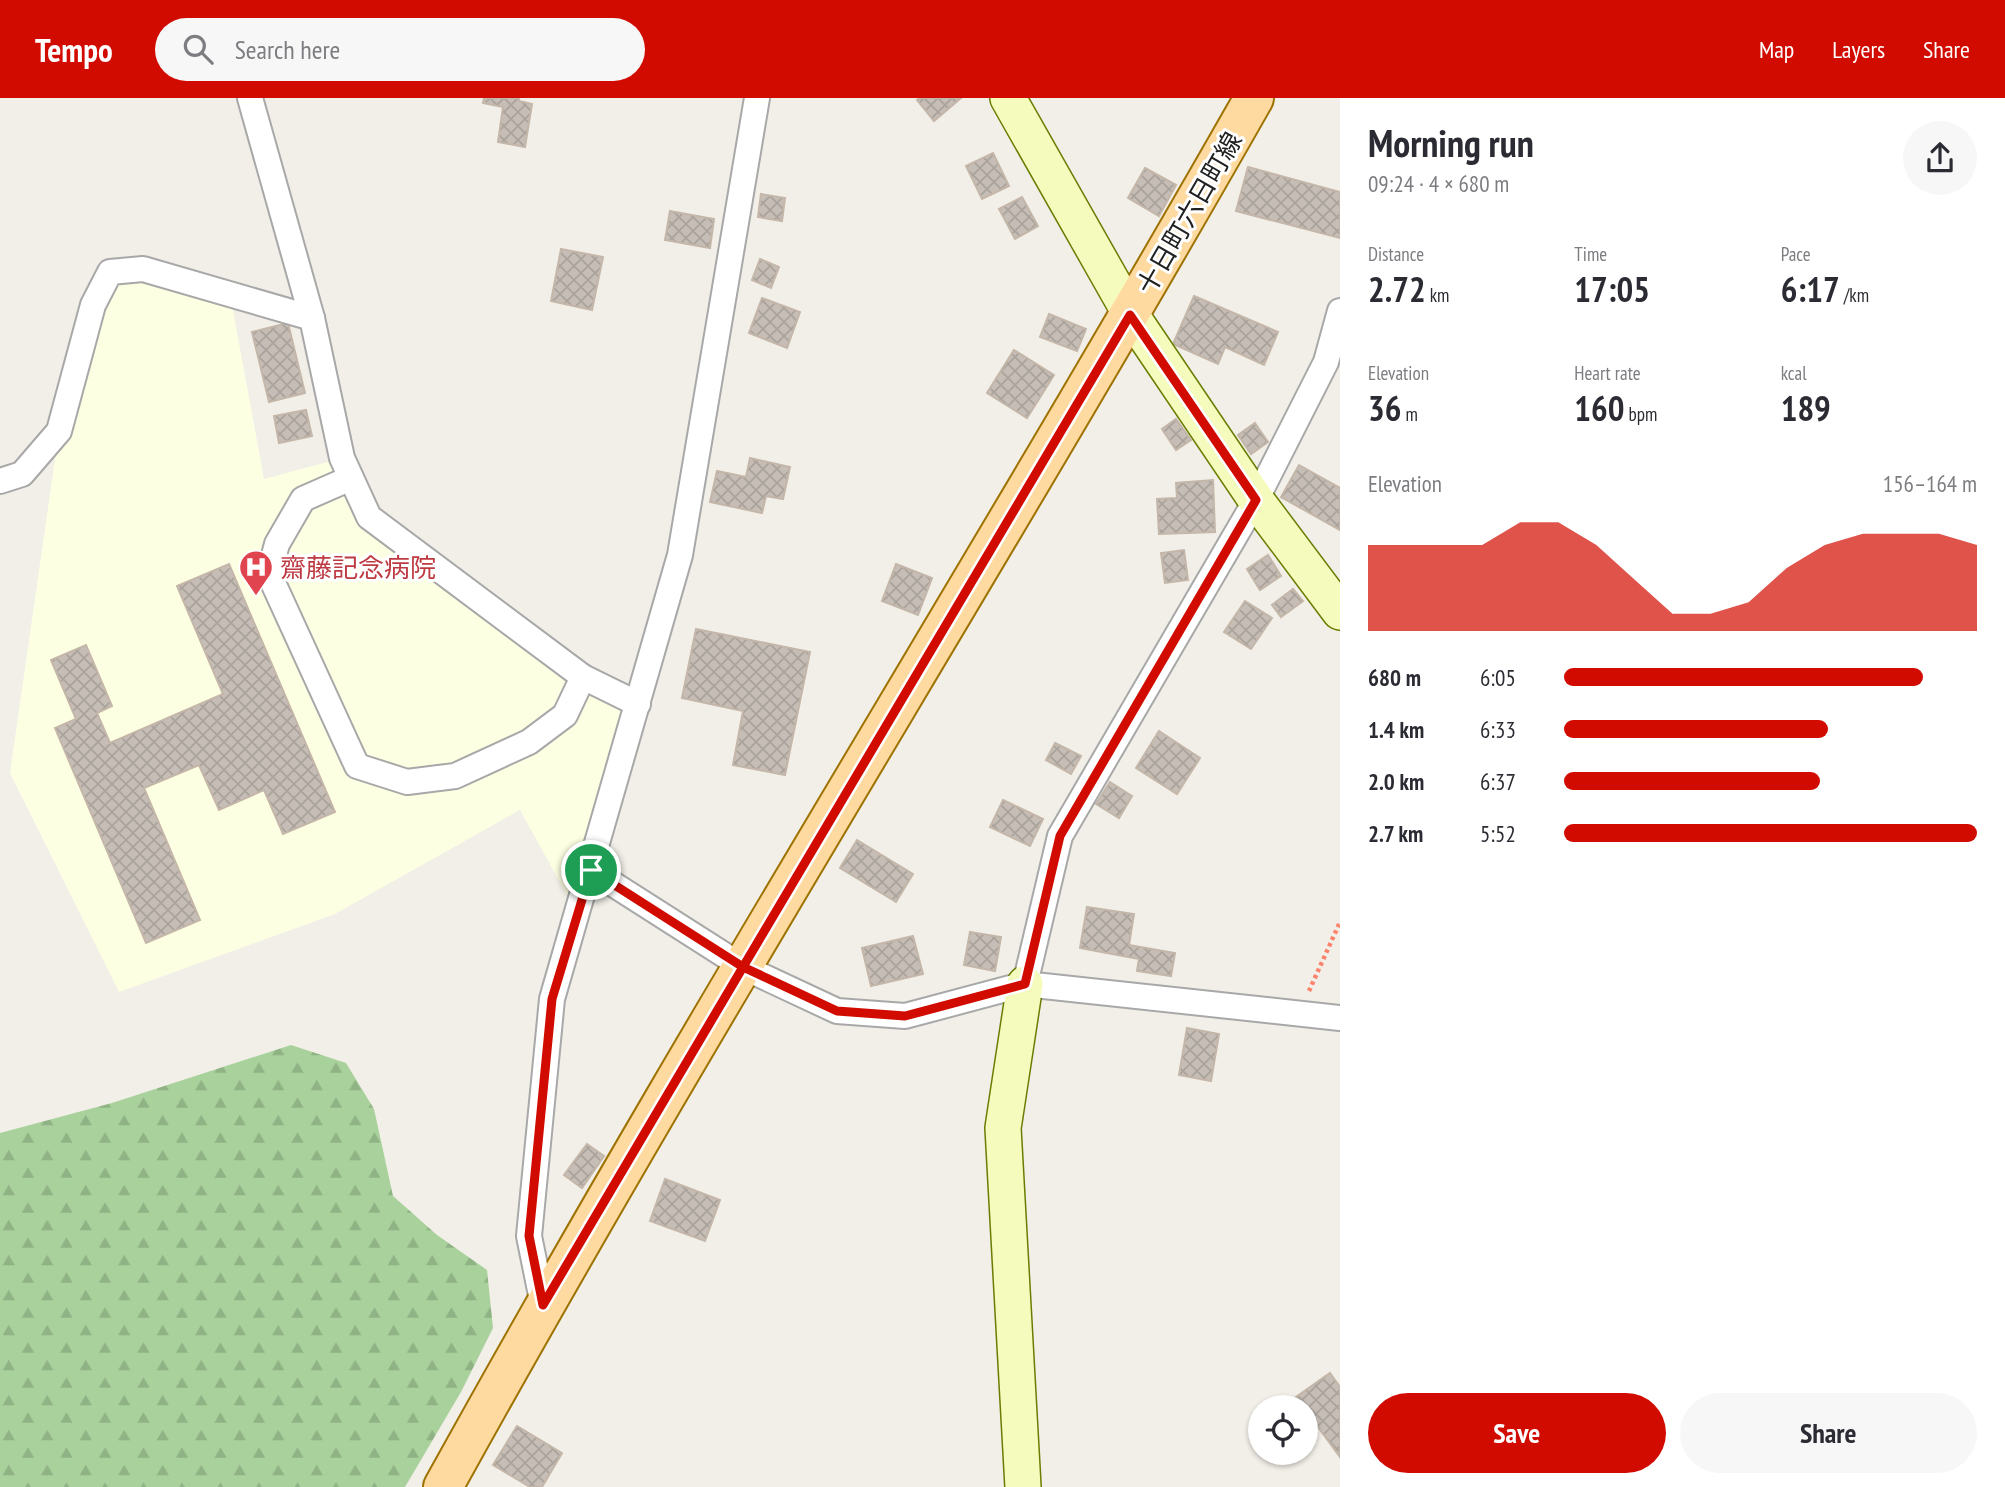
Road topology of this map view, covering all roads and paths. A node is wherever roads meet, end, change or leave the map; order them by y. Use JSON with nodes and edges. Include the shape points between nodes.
{"nodes":[{"id":1,"x":250,"y":98,"type":"edge"},
{"id":2,"x":757,"y":98,"type":"edge"},
{"id":3,"x":1008,"y":98,"type":"edge"},
{"id":4,"x":1254,"y":98,"type":"edge"},
{"id":5,"x":1340,"y":311,"type":"edge"},
{"id":6,"x":1130,"y":315,"type":"junction"},
{"id":7,"x":312,"y":318,"type":"junction"},
{"id":8,"x":351,"y":478,"type":"junction"},
{"id":9,"x":0,"y":481,"type":"edge"},
{"id":10,"x":1256,"y":500,"type":"junction"},
{"id":11,"x":1340,"y":612,"type":"edge"},
{"id":12,"x":583,"y":677,"type":"junction"},
{"id":13,"x":638,"y":704,"type":"junction"},
{"id":14,"x":591,"y":870,"type":"junction"},
{"id":15,"x":1340,"y":922,"type":"edge"},
{"id":16,"x":743,"y":967,"type":"junction"},
{"id":17,"x":1025,"y":984,"type":"junction"},
{"id":18,"x":1307,"y":1014,"type":"junction"},
{"id":19,"x":1340,"y":1017,"type":"edge"},
{"id":20,"x":543,"y":1305,"type":"junction"},
{"id":21,"x":443,"y":1487,"type":"edge"},
{"id":22,"x":1023,"y":1487,"type":"edge"}],
"edges":[{"from":1,"to":7,"type":"street"},
{"from":2,"to":13,"type":"street","via":[[680,555]]},
{"from":3,"to":6,"type":"street"},
{"from":4,"to":6,"type":"main road","name":"十日町六日町線"},
{"from":5,"to":10,"type":"street","via":[[1326,362]]},
{"from":6,"to":10,"type":"street"},
{"from":6,"to":16,"type":"main road","name":"十日町六日町線"},
{"from":7,"to":8,"type":"street","via":[[342,458]]},
{"from":7,"to":9,"type":"street","via":[[143,269],[110,272],[93,305],[59,431],[22,474]]},
{"from":8,"to":12,"type":"street","via":[[369,517]]},
{"from":8,"to":12,"type":"street","via":[[303,499],[277,544],[270,575],[357,766],[407,782],[455,776],[529,742],[565,715]]},
{"from":10,"to":11,"type":"street"},
{"from":10,"to":17,"type":"street","via":[[1060,836]]},
{"from":12,"to":13,"type":"street"},
{"from":13,"to":14,"type":"street"},
{"from":14,"to":16,"type":"street"},
{"from":14,"to":20,"type":"street","via":[[552,999],[529,1236]]},
{"from":15,"to":18,"type":"path","via":[[1310,986]]},
{"from":16,"to":17,"type":"street","via":[[837,1011],[905,1016]]},
{"from":16,"to":20,"type":"main road","name":"十日町六日町線"},
{"from":17,"to":18,"type":"street"},
{"from":17,"to":22,"type":"street","via":[[1003,1128]]},
{"from":18,"to":19,"type":"street"},
{"from":20,"to":21,"type":"main road","name":"十日町六日町線"}]}
